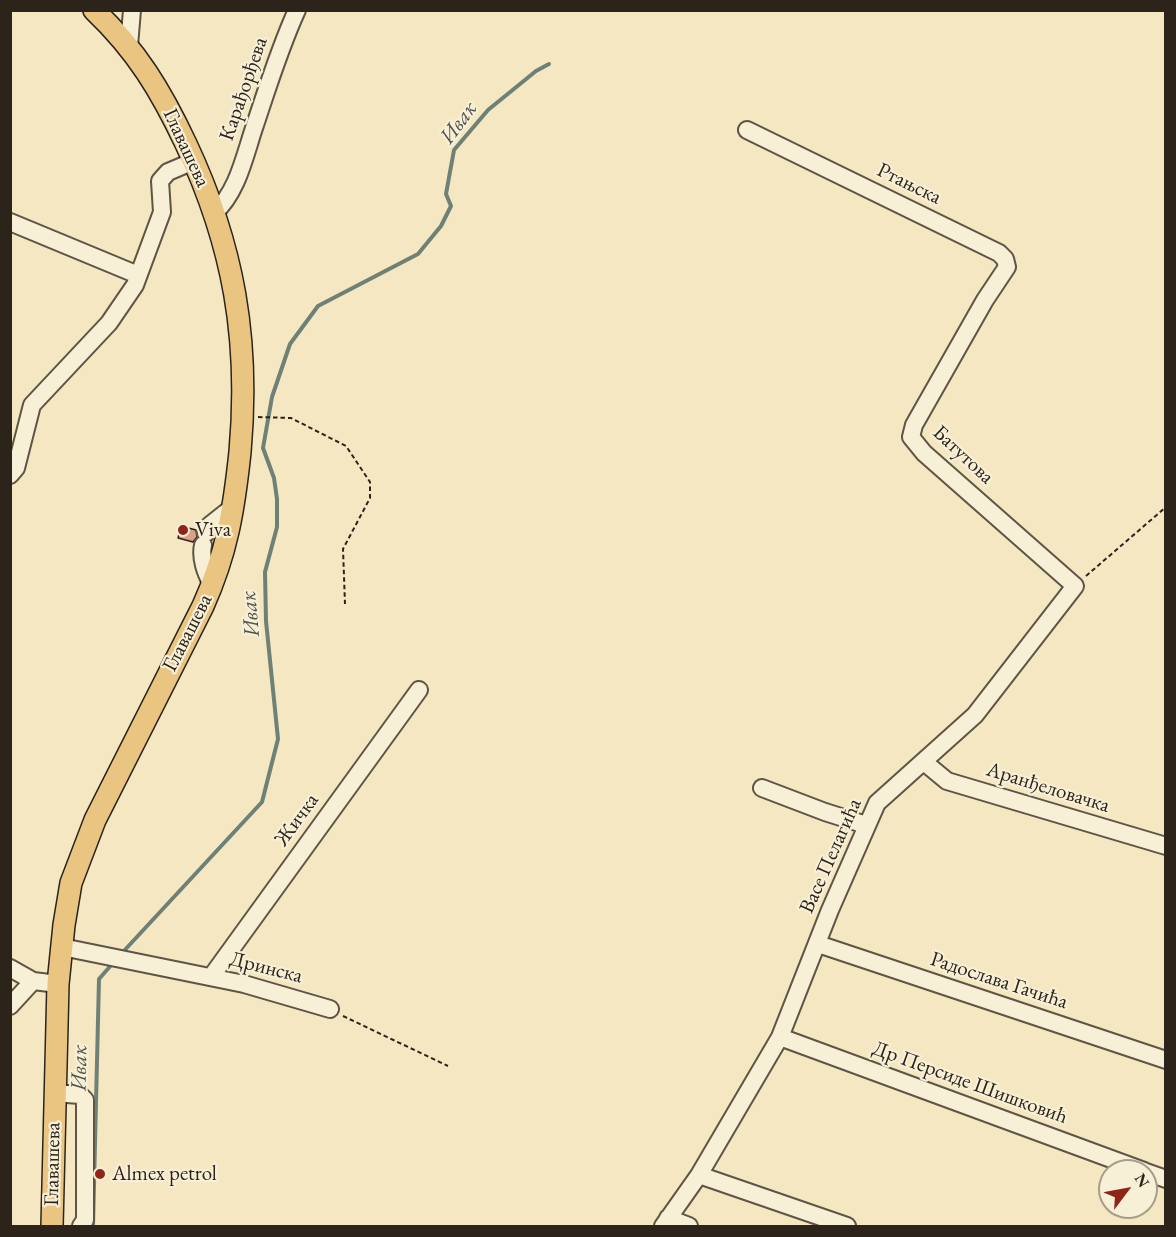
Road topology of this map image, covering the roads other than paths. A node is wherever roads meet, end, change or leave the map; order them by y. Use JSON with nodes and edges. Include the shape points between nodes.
{"nodes":[{"id":1,"x":94,"y":10,"type":"edge"},
{"id":2,"x":132,"y":10,"type":"edge"},
{"id":3,"x":297,"y":10,"type":"edge"},
{"id":4,"x":129,"y":46,"type":"junction"},
{"id":5,"x":747,"y":130,"type":"dead end"},
{"id":6,"x":194,"y":161,"type":"junction"},
{"id":7,"x":214,"y":213,"type":"junction"},
{"id":8,"x":10,"y":222,"type":"edge"},
{"id":9,"x":138,"y":275,"type":"junction"},
{"id":10,"x":985,"y":300,"type":"joint"},
{"id":11,"x":10,"y":475,"type":"edge"},
{"id":12,"x":234,"y":506,"type":"junction"},
{"id":13,"x":212,"y":585,"type":"junction"},
{"id":14,"x":1075,"y":586,"type":"joint"},
{"id":15,"x":419,"y":690,"type":"dead end"},
{"id":16,"x":924,"y":762,"type":"junction"},
{"id":17,"x":762,"y":788,"type":"dead end"},
{"id":18,"x":866,"y":825,"type":"junction"},
{"id":19,"x":1166,"y":846,"type":"edge"},
{"id":20,"x":818,"y":944,"type":"junction"},
{"id":21,"x":62,"y":947,"type":"junction"},
{"id":22,"x":10,"y":968,"type":"edge"},
{"id":23,"x":211,"y":977,"type":"junction"},
{"id":24,"x":33,"y":981,"type":"junction"},
{"id":25,"x":58,"y":984,"type":"junction"},
{"id":26,"x":10,"y":1006,"type":"edge"},
{"id":27,"x":330,"y":1010,"type":"road end"},
{"id":28,"x":780,"y":1037,"type":"junction"},
{"id":29,"x":1166,"y":1060,"type":"edge"},
{"id":30,"x":54,"y":1093,"type":"junction"},
{"id":31,"x":1112,"y":1159,"type":"edge"},
{"id":32,"x":699,"y":1175,"type":"junction"},
{"id":33,"x":666,"y":1222,"type":"edge"},
{"id":34,"x":52,"y":1227,"type":"edge"},
{"id":35,"x":81,"y":1227,"type":"edge"},
{"id":36,"x":689,"y":1227,"type":"edge"},
{"id":37,"x":847,"y":1227,"type":"edge"}],
"edges":[{"from":1,"to":4,"type":"main road","name":"Главашева"},
{"from":2,"to":4,"type":"street"},
{"from":3,"to":7,"type":"street","name":"Карађорђева","via":[[238,175]]},
{"from":4,"to":6,"type":"main road","name":"Главашева","via":[[151,77]]},
{"from":5,"to":10,"type":"street","name":"Ртањска","via":[[999,253],[1007,267]]},
{"from":6,"to":7,"type":"main road","name":"Главашева"},
{"from":6,"to":9,"type":"street","via":[[168,172],[160,180],[162,212]]},
{"from":7,"to":12,"type":"main road","name":"Главашева","via":[[236,296],[243,357],[243,426]]},
{"from":8,"to":9,"type":"street"},
{"from":9,"to":11,"type":"street","via":[[109,322],[32,405],[16,468]]},
{"from":10,"to":14,"type":"street","name":"Батутова","via":[[914,425],[911,437],[924,453]]},
{"from":12,"to":13,"type":"main road","name":"Главашева","via":[[226,547]]},
{"from":12,"to":13,"type":"street","via":[[210,525],[204,539],[202,555]]},
{"from":13,"to":21,"type":"main road","name":"Главашева","via":[[92,828],[71,883]]},
{"from":14,"to":16,"type":"street","name":"Васе Пелагића","via":[[975,715]]},
{"from":15,"to":23,"type":"street","name":"Жичка"},
{"from":16,"to":18,"type":"street","name":"Васе Пелагића","via":[[877,803]]},
{"from":16,"to":19,"type":"street","name":"Аранђеловачка","via":[[947,781]]},
{"from":17,"to":18,"type":"street"},
{"from":18,"to":20,"type":"street","name":"Васе Пелагића"},
{"from":20,"to":28,"type":"street","name":"Васе Пелагића"},
{"from":20,"to":29,"type":"street","name":"Радослава Гачића"},
{"from":21,"to":23,"type":"street","name":"Дринска"},
{"from":21,"to":25,"type":"main road","name":"Главашева"},
{"from":22,"to":24,"type":"street"},
{"from":23,"to":27,"type":"street","name":"Дринска"},
{"from":24,"to":25,"type":"street"},
{"from":24,"to":26,"type":"street"},
{"from":25,"to":30,"type":"main road","name":"Главашева"},
{"from":28,"to":31,"type":"street","name":"Др Персиде Шишковић"},
{"from":28,"to":32,"type":"street","name":"Васе Пелагића"},
{"from":30,"to":34,"type":"main road","name":"Главашева"},
{"from":30,"to":35,"type":"street","via":[[80,1095],[85,1100],[85,1220]]},
{"from":32,"to":33,"type":"street","name":"Васе Пелагића"},
{"from":32,"to":37,"type":"street"},
{"from":33,"to":36,"type":"street"}]}
